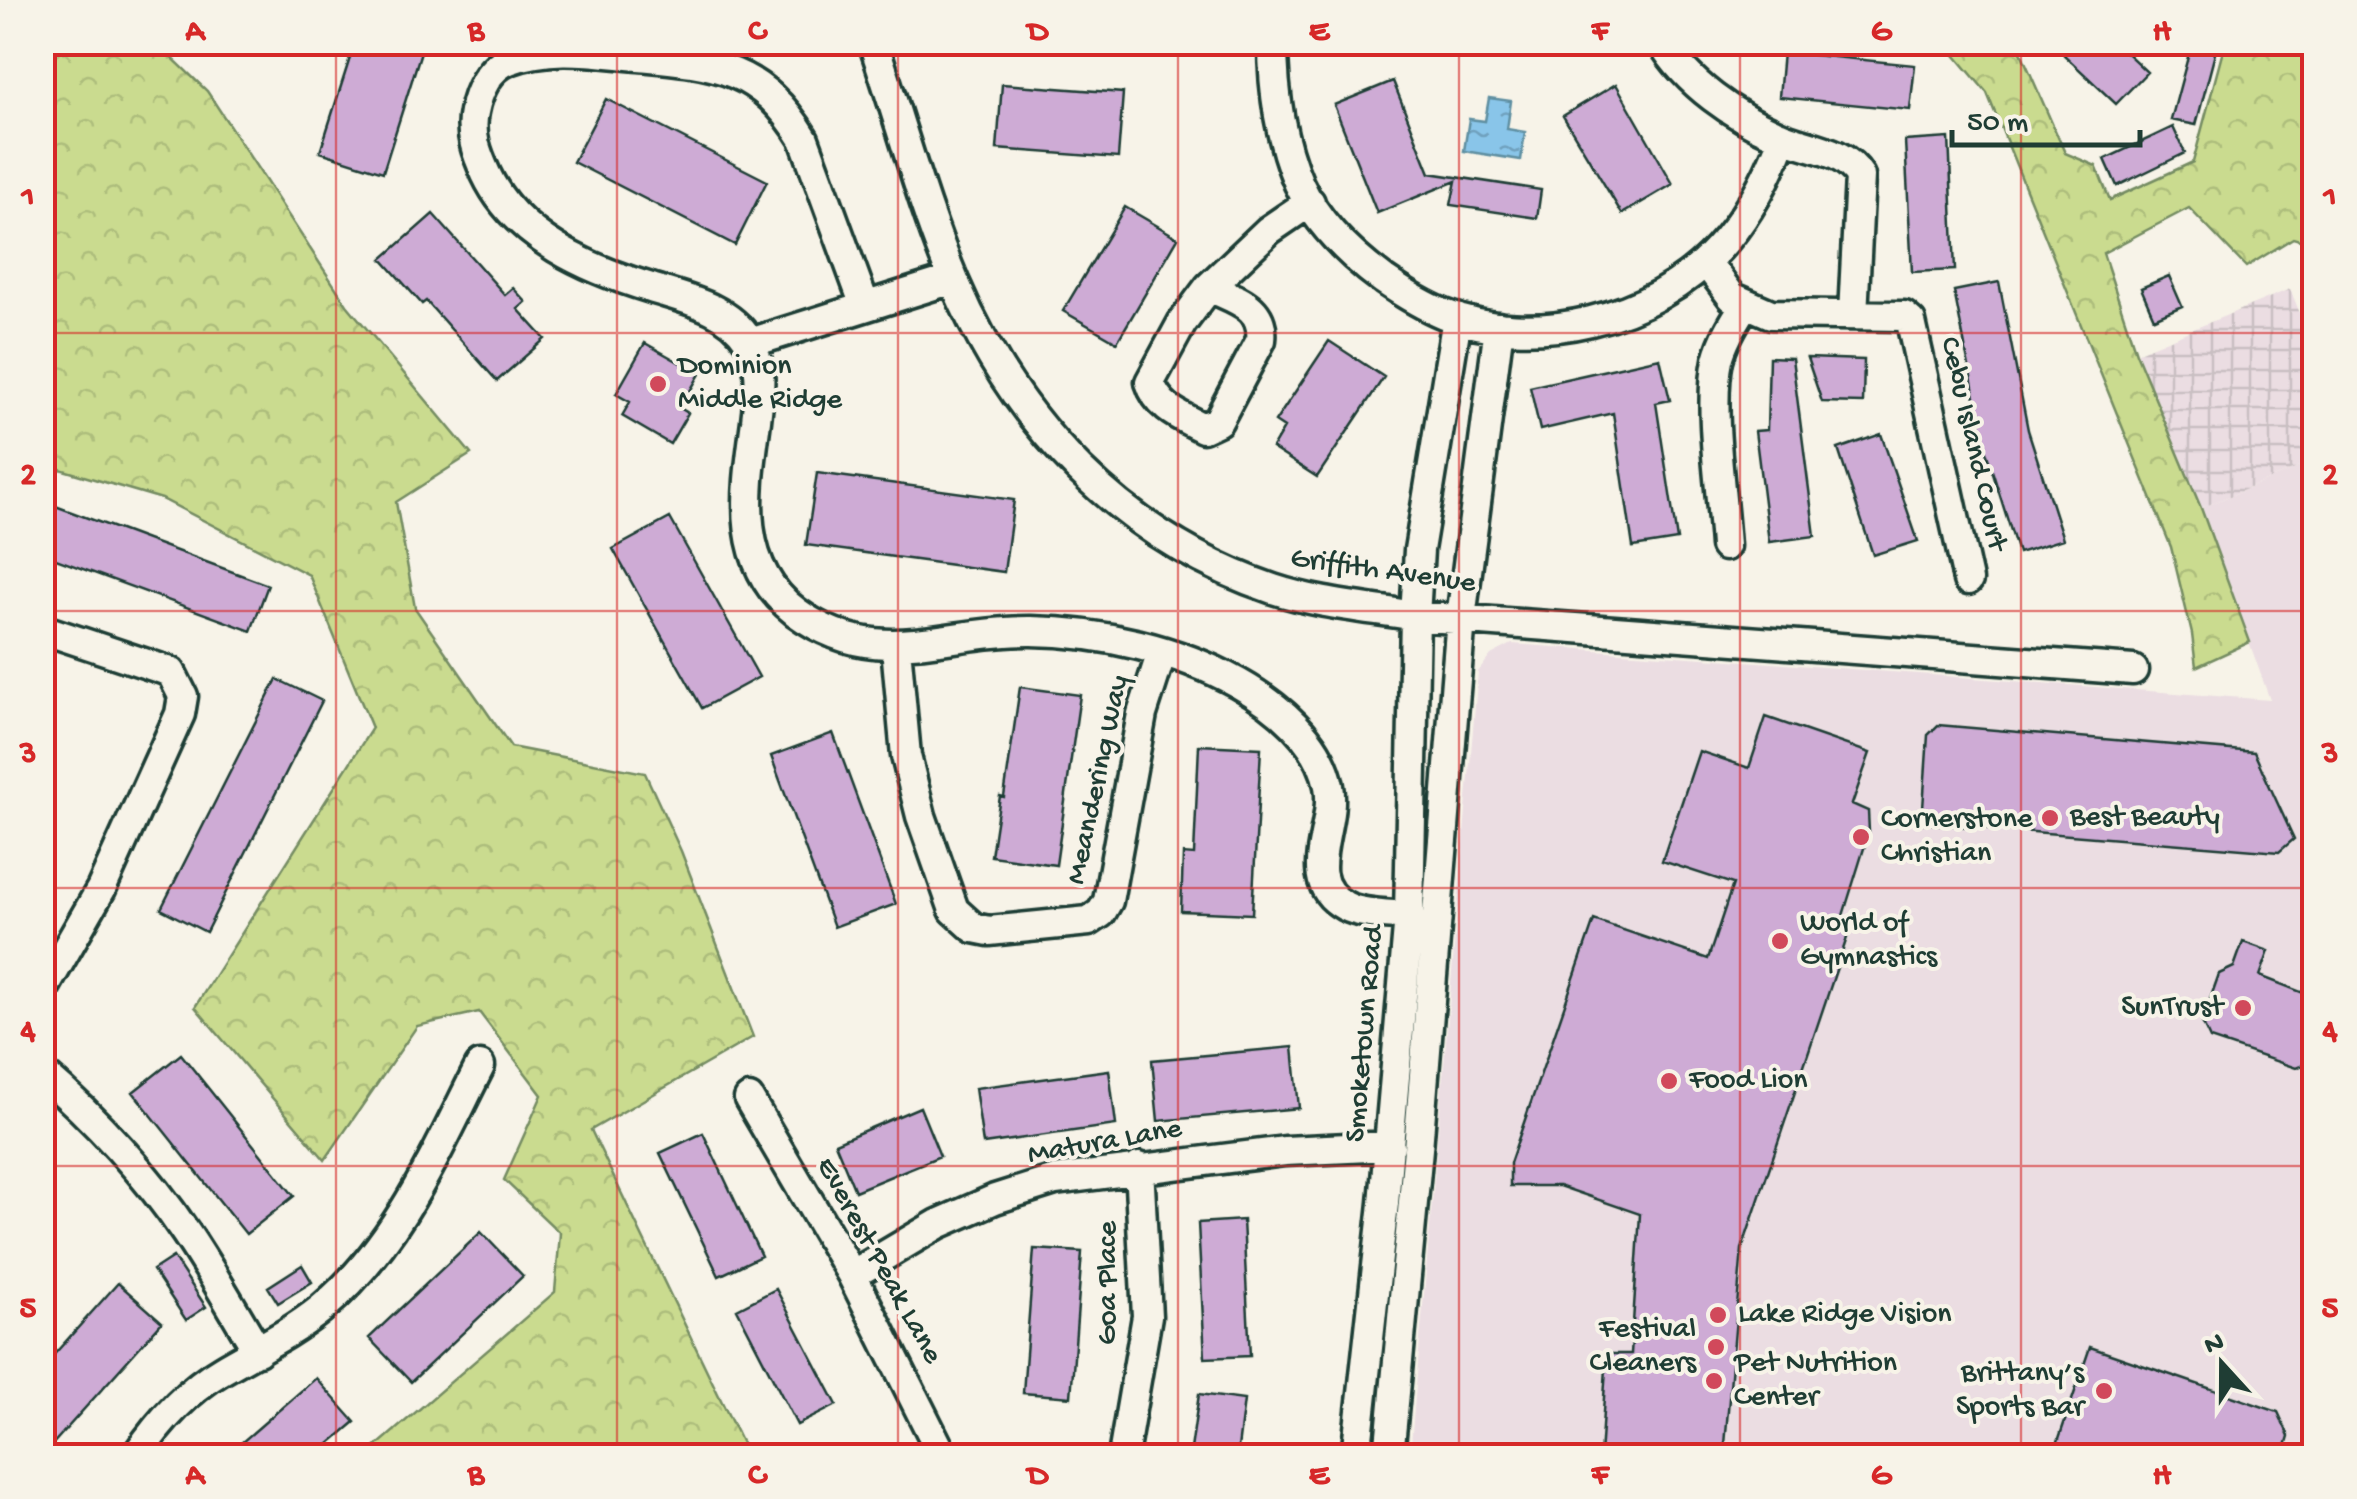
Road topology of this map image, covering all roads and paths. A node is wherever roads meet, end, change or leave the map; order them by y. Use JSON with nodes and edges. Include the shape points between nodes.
{"nodes":[{"id":1,"x":873,"y":42,"type":"edge"},
{"id":2,"x":1272,"y":42,"type":"edge"},
{"id":3,"x":1662,"y":42,"type":"edge"},
{"id":4,"x":550,"y":46,"type":"edge"},
{"id":5,"x":1783,"y":138,"type":"junction"},
{"id":6,"x":1310,"y":202,"type":"junction"},
{"id":7,"x":1706,"y":262,"type":"junction"},
{"id":8,"x":953,"y":279,"type":"junction"},
{"id":9,"x":1209,"y":287,"type":"junction"},
{"id":10,"x":1745,"y":304,"type":"junction"},
{"id":11,"x":865,"y":306,"type":"junction"},
{"id":12,"x":1853,"y":315,"type":"junction"},
{"id":13,"x":1458,"y":318,"type":"junction"},
{"id":14,"x":1500,"y":328,"type":"junction"},
{"id":15,"x":750,"y":343,"type":"junction"},
{"id":16,"x":1725,"y":546,"type":"dead end"},
{"id":17,"x":1968,"y":580,"type":"dead end"},
{"id":18,"x":1415,"y":616,"type":"junction"},
{"id":19,"x":1461,"y":618,"type":"junction"},
{"id":20,"x":42,"y":628,"type":"edge"},
{"id":21,"x":896,"y":647,"type":"junction"},
{"id":22,"x":1162,"y":652,"type":"junction"},
{"id":23,"x":2133,"y":670,"type":"dead end"},
{"id":24,"x":1410,"y":916,"type":"junction"},
{"id":25,"x":42,"y":992,"type":"edge"},
{"id":26,"x":480,"y":1066,"type":"dead end"},
{"id":27,"x":42,"y":1073,"type":"edge"},
{"id":28,"x":749,"y":1099,"type":"dead end"},
{"id":29,"x":1390,"y":1146,"type":"junction"},
{"id":30,"x":1139,"y":1168,"type":"junction"},
{"id":31,"x":852,"y":1275,"type":"junction"},
{"id":32,"x":258,"y":1352,"type":"junction"},
{"id":33,"x":136,"y":1456,"type":"edge"},
{"id":34,"x":944,"y":1456,"type":"edge"},
{"id":35,"x":1123,"y":1456,"type":"edge"},
{"id":36,"x":1356,"y":1456,"type":"edge"},
{"id":37,"x":1390,"y":1456,"type":"edge"}],
"edges":[{"from":1,"to":8,"type":"street","name":"Griffith Avenue"},
{"from":2,"to":6,"type":"street","via":[[1287,150]]},
{"from":3,"to":5,"type":"street","via":[[1727,107]]},
{"from":4,"to":11,"type":"street","via":[[708,63],[774,97],[804,140]]},
{"from":4,"to":15,"type":"street","via":[[499,64],[474,106],[471,130],[479,160],[507,208],[576,260],[712,310]]},
{"from":5,"to":7,"type":"street","via":[[1743,217]]},
{"from":5,"to":12,"type":"street","via":[[1841,156],[1860,176]]},
{"from":6,"to":9,"type":"street"},
{"from":6,"to":13,"type":"street","via":[[1360,262],[1408,297]]},
{"from":7,"to":10,"type":"street"},
{"from":7,"to":14,"type":"street","via":[[1661,292],[1598,319]]},
{"from":8,"to":11,"type":"street"},
{"from":8,"to":18,"type":"street","name":"Griffith Avenue","via":[[1018,400],[1096,488],[1138,522],[1222,570],[1276,590]]},
{"from":9,"to":9,"type":"street","via":[[1150,382],[1164,407],[1202,428],[1218,421],[1262,326],[1252,308]]},
{"from":10,"to":12,"type":"street","via":[[1771,314]]},
{"from":10,"to":16,"type":"street","via":[[1729,330],[1714,387]]},
{"from":11,"to":15,"type":"street"},
{"from":12,"to":17,"type":"street","name":"Cebu Island Court","via":[[1904,316],[1911,322]]},
{"from":13,"to":14,"type":"street"},
{"from":13,"to":18,"type":"street","name":"Smoketown Road","via":[[1425,505]]},
{"from":14,"to":19,"type":"street","name":"Smoketown Road"},
{"from":15,"to":21,"type":"street","via":[[762,386],[746,508],[757,562],[773,590],[816,624],[852,640]]},
{"from":18,"to":19,"type":"street","name":"Griffith Avenue"},
{"from":18,"to":24,"type":"street","name":"Smoketown Road"},
{"from":19,"to":23,"type":"street","name":"Griffith Avenue"},
{"from":19,"to":37,"type":"street","name":"Smoketown Road"},
{"from":20,"to":25,"type":"street","via":[[171,672],[183,696],[101,889]]},
{"from":21,"to":22,"type":"street","via":[[982,632],[1035,631]]},
{"from":21,"to":22,"type":"street","name":"Meandering Way","via":[[906,756],[921,816],[954,910],[974,928],[989,930],[1089,920],[1101,913],[1142,714]]},
{"from":22,"to":24,"type":"street","via":[[1243,686],[1307,738],[1329,784],[1330,822],[1320,854],[1325,886],[1354,909]]},
{"from":24,"to":29,"type":"street","name":"Smoketown Road"},
{"from":26,"to":32,"type":"street","via":[[386,1240],[320,1310]]},
{"from":27,"to":32,"type":"street","via":[[157,1192]]},
{"from":28,"to":31,"type":"street","name":"Everest Peak Lane"},
{"from":29,"to":30,"type":"street","name":"Matura Lane","via":[[1284,1150]]},
{"from":29,"to":36,"type":"street","name":"Smoketown Road"},
{"from":30,"to":31,"type":"street","name":"Matura Lane","via":[[1055,1180],[996,1199]]},
{"from":30,"to":35,"type":"street","name":"Goa Place","via":[[1147,1316]]},
{"from":31,"to":34,"type":"street","name":"Everest Peak Lane"},
{"from":32,"to":33,"type":"street","via":[[183,1398]]}]}
